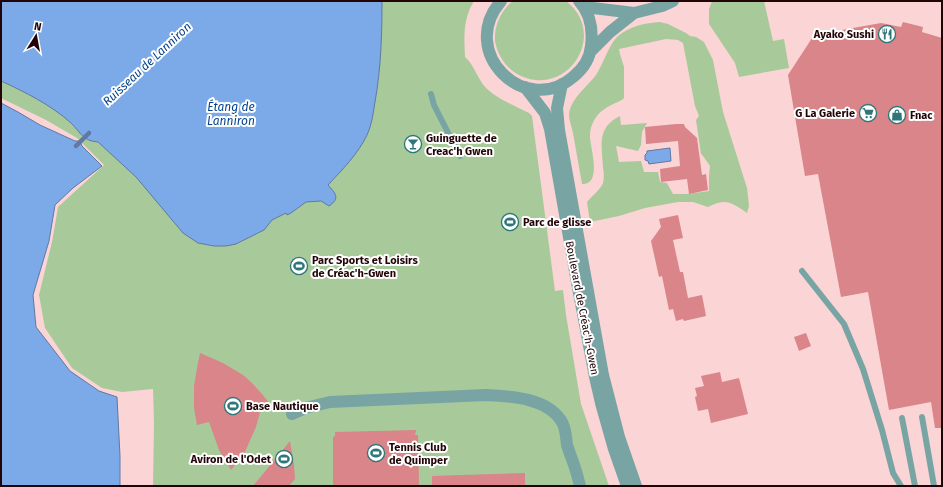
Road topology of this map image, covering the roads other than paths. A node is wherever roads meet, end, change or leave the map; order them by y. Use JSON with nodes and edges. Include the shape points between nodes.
{"nodes":[{"id":1,"x":501,"y":1,"type":"edge"},
{"id":2,"x":673,"y":1,"type":"edge"},
{"id":3,"x":582,"y":4,"type":"edge"},
{"id":4,"x":634,"y":13,"type":"junction"},
{"id":5,"x":591,"y":51,"type":"junction"},
{"id":6,"x":562,"y":84,"type":"junction"},
{"id":7,"x":525,"y":87,"type":"junction"},
{"id":8,"x":431,"y":94,"type":"dead end"},
{"id":9,"x":460,"y":156,"type":"dead end"},
{"id":10,"x":802,"y":270,"type":"dead end"},
{"id":11,"x":292,"y":414,"type":"dead end"},
{"id":12,"x":922,"y":417,"type":"dead end"},
{"id":13,"x":902,"y":418,"type":"dead end"},
{"id":14,"x":580,"y":486,"type":"edge"},
{"id":15,"x":627,"y":486,"type":"edge"},
{"id":16,"x":636,"y":486,"type":"edge"},
{"id":17,"x":901,"y":486,"type":"edge"},
{"id":18,"x":915,"y":486,"type":"edge"},
{"id":19,"x":934,"y":486,"type":"edge"}],
"edges":[{"from":1,"to":7,"type":"street","via":[[489,21],[487,32],[491,58],[510,80]]},
{"from":2,"to":4,"type":"street"},
{"from":3,"to":4,"type":"street"},
{"from":3,"to":5,"type":"street","via":[[592,28]]},
{"from":4,"to":5,"type":"street"},
{"from":5,"to":6,"type":"street","via":[[579,72]]},
{"from":6,"to":7,"type":"street","via":[[544,89]]},
{"from":6,"to":16,"type":"street","name":"Boulevard de Créac'h-Gwen","via":[[557,108],[559,130],[601,364],[619,437]]},
{"from":7,"to":15,"type":"street","name":"Boulevard de Créac'h-Gwen","via":[[545,113],[550,129],[595,377],[614,449]]},
{"from":8,"to":9,"type":"lane"},
{"from":10,"to":17,"type":"lane","via":[[844,324],[863,369],[893,473]]},
{"from":11,"to":14,"type":"street","via":[[330,402],[486,395],[524,399],[538,403],[559,418]]},
{"from":12,"to":19,"type":"lane"},
{"from":13,"to":18,"type":"lane"}]}
